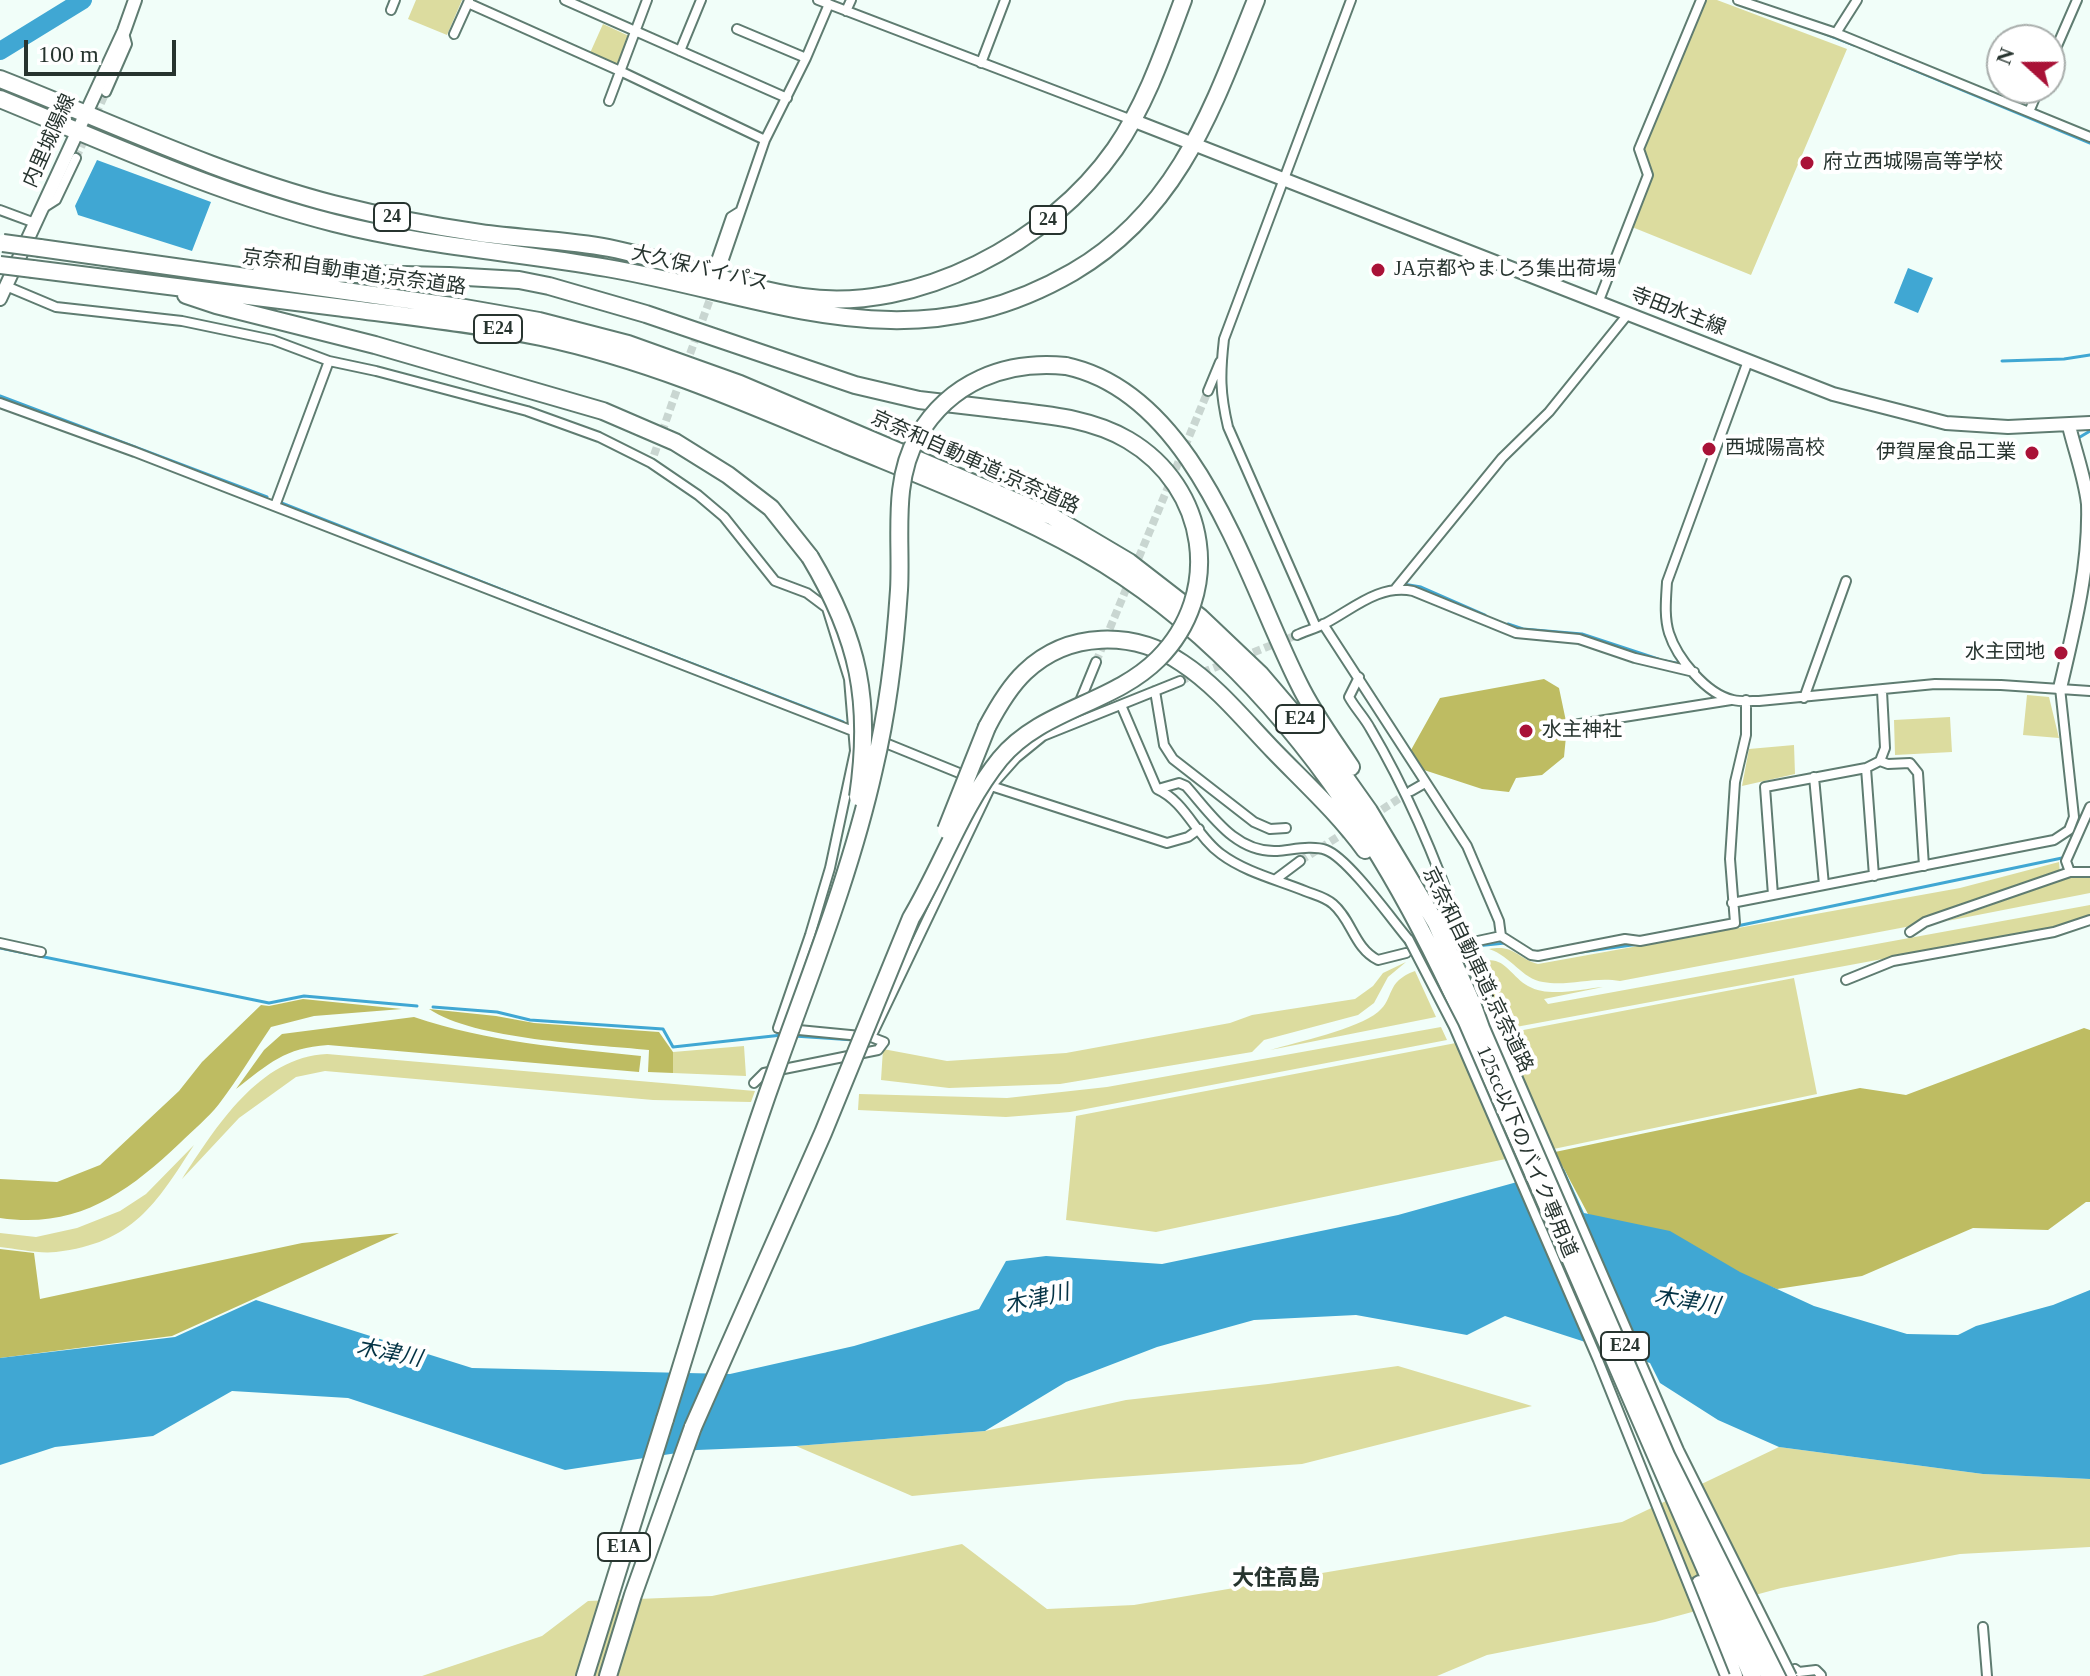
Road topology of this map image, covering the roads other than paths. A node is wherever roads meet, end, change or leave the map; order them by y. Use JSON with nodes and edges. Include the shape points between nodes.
{"nodes":[{"id":1,"x":135,"y":0,"type":"edge"},
{"id":2,"x":395,"y":0,"type":"edge"},
{"id":3,"x":565,"y":0,"type":"edge"},
{"id":4,"x":647,"y":0,"type":"edge"},
{"id":5,"x":701,"y":0,"type":"edge"},
{"id":6,"x":818,"y":0,"type":"edge"},
{"id":7,"x":851,"y":0,"type":"edge"},
{"id":8,"x":1005,"y":0,"type":"edge"},
{"id":9,"x":1183,"y":0,"type":"edge"},
{"id":10,"x":1256,"y":0,"type":"edge"},
{"id":11,"x":1351,"y":0,"type":"edge"},
{"id":12,"x":1701,"y":0,"type":"edge"},
{"id":13,"x":1738,"y":0,"type":"edge"},
{"id":14,"x":1857,"y":0,"type":"edge"},
{"id":15,"x":2077,"y":0,"type":"edge"},
{"id":16,"x":469,"y":2,"type":"edge"},
{"id":17,"x":829,"y":4,"type":"junction"},
{"id":18,"x":391,"y":10,"type":"dead end"},
{"id":19,"x":846,"y":11,"type":"junction"},
{"id":20,"x":2066,"y":25,"type":"edge"},
{"id":21,"x":737,"y":29,"type":"dead end"},
{"id":22,"x":124,"y":31,"type":"junction"},
{"id":23,"x":636,"y":31,"type":"junction"},
{"id":24,"x":1836,"y":33,"type":"junction"},
{"id":25,"x":454,"y":34,"type":"dead end"},
{"id":26,"x":680,"y":51,"type":"junction"},
{"id":27,"x":806,"y":58,"type":"junction"},
{"id":28,"x":981,"y":63,"type":"junction"},
{"id":29,"x":620,"y":71,"type":"junction"},
{"id":30,"x":0,"y":79,"type":"edge"},
{"id":31,"x":106,"y":92,"type":"tunnel mouth"},
{"id":32,"x":787,"y":98,"type":"junction"},
{"id":33,"x":0,"y":99,"type":"edge"},
{"id":34,"x":609,"y":101,"type":"dead end"},
{"id":35,"x":2032,"y":104,"type":"edge"},
{"id":36,"x":85,"y":112,"type":"junction"},
{"id":37,"x":2029,"y":112,"type":"junction"},
{"id":38,"x":1132,"y":120,"type":"junction"},
{"id":39,"x":77,"y":131,"type":"junction"},
{"id":40,"x":2090,"y":137,"type":"edge"},
{"id":41,"x":765,"y":140,"type":"junction"},
{"id":42,"x":1195,"y":144,"type":"junction"},
{"id":43,"x":76,"y":158,"type":"tunnel mouth"},
{"id":44,"x":1283,"y":179,"type":"junction"},
{"id":45,"x":0,"y":210,"type":"edge"},
{"id":46,"x":41,"y":210,"type":"junction"},
{"id":47,"x":739,"y":212,"type":"junction"},
{"id":48,"x":35,"y":223,"type":"junction"},
{"id":49,"x":1,"y":243,"type":"edge"},
{"id":50,"x":0,"y":265,"type":"edge"},
{"id":51,"x":191,"y":272,"type":"junction"},
{"id":52,"x":716,"y":272,"type":"junction"},
{"id":53,"x":156,"y":284,"type":"junction"},
{"id":54,"x":6,"y":286,"type":"junction"},
{"id":55,"x":0,"y":299,"type":"edge"},
{"id":56,"x":1598,"y":303,"type":"junction"},
{"id":57,"x":1628,"y":314,"type":"junction"},
{"id":58,"x":1222,"y":357,"type":"junction"},
{"id":59,"x":329,"y":361,"type":"junction"},
{"id":60,"x":1748,"y":361,"type":"junction"},
{"id":61,"x":1208,"y":391,"type":"tunnel mouth"},
{"id":62,"x":0,"y":403,"type":"edge"},
{"id":63,"x":2090,"y":423,"type":"edge"},
{"id":64,"x":2069,"y":426,"type":"junction"},
{"id":65,"x":2084,"y":463,"type":"edge"},
{"id":66,"x":942,"y":476,"type":"junction"},
{"id":67,"x":275,"y":506,"type":"junction"},
{"id":68,"x":1025,"y":513,"type":"junction"},
{"id":69,"x":1846,"y":581,"type":"dead end"},
{"id":70,"x":1396,"y":588,"type":"junction"},
{"id":71,"x":2085,"y":608,"type":"edge"},
{"id":72,"x":1320,"y":626,"type":"junction"},
{"id":73,"x":1297,"y":635,"type":"tunnel mouth"},
{"id":74,"x":1096,"y":662,"type":"tunnel mouth"},
{"id":75,"x":1694,"y":672,"type":"junction"},
{"id":76,"x":1359,"y":677,"type":"junction"},
{"id":77,"x":1180,"y":681,"type":"tunnel mouth"},
{"id":78,"x":2060,"y":688,"type":"junction"},
{"id":79,"x":1155,"y":691,"type":"junction"},
{"id":80,"x":1882,"y":691,"type":"junction"},
{"id":81,"x":2090,"y":691,"type":"edge"},
{"id":82,"x":1804,"y":698,"type":"junction"},
{"id":83,"x":1732,"y":700,"type":"junction"},
{"id":84,"x":1746,"y":700,"type":"junction"},
{"id":85,"x":1121,"y":705,"type":"junction"},
{"id":86,"x":1070,"y":725,"type":"junction"},
{"id":87,"x":1567,"y":726,"type":"dead end"},
{"id":88,"x":854,"y":732,"type":"junction"},
{"id":89,"x":1880,"y":761,"type":"junction"},
{"id":90,"x":1866,"y":768,"type":"junction"},
{"id":91,"x":1814,"y":777,"type":"junction"},
{"id":92,"x":1425,"y":783,"type":"junction"},
{"id":93,"x":991,"y":786,"type":"junction"},
{"id":94,"x":1157,"y":789,"type":"junction"},
{"id":95,"x":1411,"y":791,"type":"tunnel mouth"},
{"id":96,"x":2090,"y":807,"type":"edge"},
{"id":97,"x":1286,"y":828,"type":"dead end"},
{"id":98,"x":1199,"y":829,"type":"junction"},
{"id":99,"x":1300,"y":861,"type":"tunnel mouth"},
{"id":100,"x":1924,"y":866,"type":"junction"},
{"id":101,"x":1405,"y":867,"type":"junction"},
{"id":102,"x":2070,"y":872,"type":"junction"},
{"id":103,"x":2090,"y":872,"type":"edge"},
{"id":104,"x":1874,"y":876,"type":"junction"},
{"id":105,"x":1276,"y":879,"type":"junction"},
{"id":106,"x":1824,"y":885,"type":"junction"},
{"id":107,"x":1773,"y":895,"type":"junction"},
{"id":108,"x":1732,"y":903,"type":"junction"},
{"id":109,"x":911,"y":918,"type":"junction"},
{"id":110,"x":2090,"y":920,"type":"edge"},
{"id":111,"x":1910,"y":932,"type":"dead end"},
{"id":112,"x":1417,"y":936,"type":"junction"},
{"id":113,"x":1501,"y":936,"type":"junction"},
{"id":114,"x":1473,"y":942,"type":"dead end"},
{"id":115,"x":0,"y":943,"type":"edge"},
{"id":116,"x":41,"y":952,"type":"dead end"},
{"id":117,"x":1406,"y":953,"type":"dead end"},
{"id":118,"x":1846,"y":980,"type":"dead end"},
{"id":119,"x":800,"y":1006,"type":"junction"},
{"id":120,"x":1472,"y":1018,"type":"junction"},
{"id":121,"x":871,"y":1037,"type":"junction"},
{"id":122,"x":754,"y":1083,"type":"dead end"},
{"id":123,"x":1634,"y":1405,"type":"junction"},
{"id":124,"x":1683,"y":1479,"type":"junction"},
{"id":125,"x":1983,"y":1627,"type":"dead end"},
{"id":126,"x":1790,"y":1674,"type":"edge"},
{"id":127,"x":585,"y":1676,"type":"edge"},
{"id":128,"x":608,"y":1676,"type":"edge"},
{"id":129,"x":1725,"y":1676,"type":"edge"},
{"id":130,"x":1734,"y":1676,"type":"edge"},
{"id":131,"x":1752,"y":1676,"type":"edge"},
{"id":132,"x":1769,"y":1676,"type":"edge"},
{"id":133,"x":1820,"y":1676,"type":"edge"},
{"id":134,"x":1987,"y":1676,"type":"edge"}],
"edges":[{"from":1,"to":22,"type":"main road","name":"内里城陽線"},
{"from":2,"to":18,"type":"street"},
{"from":3,"to":23,"type":"street"},
{"from":4,"to":23,"type":"street"},
{"from":5,"to":26,"type":"street"},
{"from":6,"to":17,"type":"street"},
{"from":7,"to":19,"type":"street"},
{"from":8,"to":28,"type":"street"},
{"from":9,"to":38,"type":"highway","name":"大久保バイパス","number":"24"},
{"from":10,"to":42,"type":"highway","name":"大久保バイパス","number":"24"},
{"from":11,"to":44,"type":"street"},
{"from":12,"to":56,"type":"street","via":[[1639,149],[1648,175]]},
{"from":13,"to":24,"type":"street"},
{"from":14,"to":24,"type":"street"},
{"from":15,"to":20,"type":"street"},
{"from":16,"to":25,"type":"street"},
{"from":16,"to":29,"type":"street"},
{"from":17,"to":19,"type":"street"},
{"from":17,"to":27,"type":"street"},
{"from":19,"to":28,"type":"street"},
{"from":21,"to":27,"type":"street"},
{"from":22,"to":31,"type":"street","via":[[127,44]]},
{"from":22,"to":36,"type":"main road","name":"内里城陽線"},
{"from":23,"to":26,"type":"street"},
{"from":23,"to":29,"type":"street"},
{"from":24,"to":37,"type":"street"},
{"from":26,"to":32,"type":"street"},
{"from":27,"to":32,"type":"street"},
{"from":28,"to":38,"type":"street"},
{"from":29,"to":34,"type":"street"},
{"from":29,"to":41,"type":"street"},
{"from":30,"to":36,"type":"highway","name":"大久保バイパス","number":"24"},
{"from":32,"to":41,"type":"street"},
{"from":33,"to":39,"type":"highway","name":"大久保バイパス","number":"24"},
{"from":35,"to":37,"type":"street"},
{"from":36,"to":39,"type":"main road","name":"内里城陽線"},
{"from":36,"to":52,"type":"highway","name":"大久保バイパス","number":"24","via":[[268,185],[335,204],[481,233],[609,248]]},
{"from":37,"to":40,"type":"street"},
{"from":38,"to":42,"type":"main road","name":"寺田水主線"},
{"from":38,"to":52,"type":"highway","name":"大久保バイパス","number":"24","via":[[1115,149],[1060,211],[964,271],[882,294],[842,298],[804,297]]},
{"from":39,"to":42,"type":"highway","name":"大久保バイパス","number":"24","via":[[210,185],[344,225],[605,268],[804,313],[876,322],[975,311],[1074,272],[1138,221]]},
{"from":39,"to":46,"type":"main road","name":"内里城陽線"},
{"from":41,"to":47,"type":"street"},
{"from":42,"to":44,"type":"main road","name":"寺田水主線"},
{"from":43,"to":46,"type":"street","via":[[56,200]]},
{"from":44,"to":56,"type":"main road","name":"寺田水主線"},
{"from":44,"to":58,"type":"street"},
{"from":45,"to":48,"type":"street"},
{"from":46,"to":48,"type":"main road","name":"内里城陽線"},
{"from":47,"to":52,"type":"street"},
{"from":47,"to":52,"type":"street","via":[[731,217]]},
{"from":48,"to":54,"type":"main road","name":"内里城陽線"},
{"from":49,"to":51,"type":"highway","name":"京奈和自動車道;京奈道路","number":"E24","bridge":true},
{"from":50,"to":53,"type":"highway","name":"京奈和自動車道;京奈道路","number":"E24","bridge":true},
{"from":51,"to":66,"type":"highway","name":"京奈和自動車道;京奈道路","number":"E24","via":[[459,307],[587,332],[701,369]]},
{"from":51,"to":109,"type":"highway","bridge":true,"via":[[519,280],[646,314],[855,385],[919,400],[1064,417],[1129,440],[1152,458],[1177,488],[1194,523],[1201,558],[1188,615],[1174,641],[1135,678],[1029,731],[1000,759],[961,820]]},
{"from":53,"to":66,"type":"highway","name":"京奈和自動車道;京奈道路","number":"E24","via":[[458,322],[582,347],[696,383]]},
{"from":53,"to":119,"type":"highway","bridge":true,"via":[[603,411],[675,442],[771,508],[833,596],[846,627],[864,725],[856,814]]},
{"from":54,"to":55,"type":"main road","name":"内里城陽線"},
{"from":54,"to":59,"type":"street","via":[[56,307],[182,321],[273,340]]},
{"from":56,"to":57,"type":"main road","name":"寺田水主線"},
{"from":57,"to":60,"type":"main road","name":"寺田水主線"},
{"from":57,"to":70,"type":"street"},
{"from":58,"to":61,"type":"street"},
{"from":58,"to":72,"type":"street","via":[[1221,394],[1228,427]]},
{"from":59,"to":67,"type":"street"},
{"from":59,"to":88,"type":"street","via":[[527,411],[652,459],[724,517],[775,581],[807,593],[827,608],[849,679]]},
{"from":60,"to":64,"type":"main road","name":"寺田水主線","via":[[1833,394],[1946,423]]},
{"from":60,"to":75,"type":"street","via":[[1667,582],[1669,632]]},
{"from":62,"to":67,"type":"street"},
{"from":63,"to":64,"type":"main road","name":"寺田水主線"},
{"from":64,"to":65,"type":"main road"},
{"from":65,"to":71,"type":"main road","via":[[2089,505]]},
{"from":66,"to":68,"type":"highway","name":"京奈和自動車道;京奈道路","number":"E24"},
{"from":67,"to":88,"type":"street"},
{"from":68,"to":101,"type":"highway","name":"京奈和自動車道;京奈道路","number":"E24","via":[[1053,517],[1129,562],[1231,645],[1330,756]]},
{"from":68,"to":112,"type":"highway","name":"京奈和自動車道;京奈道路","number":"E24","via":[[1192,630],[1281,720],[1349,809]]},
{"from":69,"to":82,"type":"street"},
{"from":70,"to":72,"type":"street"},
{"from":70,"to":75,"type":"street","via":[[1516,633],[1579,639]]},
{"from":71,"to":78,"type":"main road"},
{"from":72,"to":73,"type":"street"},
{"from":72,"to":76,"type":"street"},
{"from":74,"to":86,"type":"street"},
{"from":75,"to":83,"type":"street"},
{"from":76,"to":92,"type":"street"},
{"from":76,"to":126,"type":"street","name":"125cc以下のバイク専用道","bridge":true,"via":[[1349,697],[1413,811],[1448,891],[1494,1023],[1679,1450]]},
{"from":77,"to":79,"type":"street"},
{"from":78,"to":80,"type":"street","via":[[1935,684]]},
{"from":78,"to":81,"type":"street"},
{"from":78,"to":100,"type":"street","via":[[2074,817],[2069,830],[2054,840]]},
{"from":79,"to":85,"type":"street"},
{"from":79,"to":97,"type":"street","via":[[1164,745],[1173,759],[1254,822]]},
{"from":80,"to":82,"type":"street"},
{"from":80,"to":89,"type":"street","via":[[1885,748]]},
{"from":82,"to":84,"type":"street"},
{"from":83,"to":84,"type":"street"},
{"from":83,"to":87,"type":"street"},
{"from":84,"to":108,"type":"street","via":[[1746,735],[1735,782]]},
{"from":85,"to":86,"type":"street"},
{"from":85,"to":94,"type":"street"},
{"from":86,"to":93,"type":"street","via":[[1043,736]]},
{"from":88,"to":93,"type":"street"},
{"from":88,"to":121,"type":"street","via":[[842,822],[778,1028]]},
{"from":89,"to":90,"type":"street"},
{"from":89,"to":100,"type":"street","via":[[1910,763],[1918,773]]},
{"from":90,"to":91,"type":"street"},
{"from":90,"to":104,"type":"street"},
{"from":91,"to":106,"type":"street"},
{"from":91,"to":107,"type":"street","via":[[1765,787]]},
{"from":92,"to":95,"type":"street"},
{"from":92,"to":113,"type":"street","via":[[1467,846]]},
{"from":93,"to":98,"type":"street","via":[[1167,843]]},
{"from":93,"to":121,"type":"street"},
{"from":94,"to":98,"type":"street","via":[[1169,794]]},
{"from":94,"to":112,"type":"street","name":"125cc以下のバイク専用道","via":[[1186,786],[1222,827],[1256,850],[1326,850]]},
{"from":96,"to":102,"type":"street","via":[[2066,861]]},
{"from":98,"to":105,"type":"street","via":[[1219,853]]},
{"from":99,"to":105,"type":"street"},
{"from":100,"to":104,"type":"street"},
{"from":101,"to":119,"type":"highway","bridge":true,"via":[[1377,807],[1299,685],[1225,524],[1176,441],[1119,387],[1085,370],[1045,364],[1012,367],[982,376],[932,415],[908,459],[901,485],[899,586],[887,709],[865,811]]},
{"from":101,"to":120,"type":"highway","name":"京奈和自動車道;京奈道路","number":"E24","via":[[1436,923]]},
{"from":102,"to":103,"type":"street"},
{"from":102,"to":111,"type":"street","via":[[1925,922]]},
{"from":104,"to":106,"type":"street"},
{"from":105,"to":117,"type":"street","via":[[1329,900],[1370,957]]},
{"from":106,"to":107,"type":"street"},
{"from":107,"to":108,"type":"street"},
{"from":108,"to":113,"type":"street","via":[[1735,923],[1538,956]]},
{"from":109,"to":112,"type":"highway","bridge":true,"via":[[998,706],[1023,673],[1046,655],[1088,640],[1116,640],[1157,649],[1208,684],[1359,841]]},
{"from":109,"to":128,"type":"highway","number":"E1A","bridge":true,"via":[[693,1427]]},
{"from":110,"to":118,"type":"street","via":[[2054,932],[1893,961]]},
{"from":112,"to":120,"type":"highway","name":"京奈和自動車道;京奈道路","number":"E24"},
{"from":112,"to":129,"type":"street","name":"125cc以下のバイク専用道","bridge":true,"via":[[1586,1331]]},
{"from":113,"to":114,"type":"street"},
{"from":115,"to":116,"type":"street"},
{"from":119,"to":127,"type":"highway","number":"E1A","bridge":true},
{"from":120,"to":123,"type":"highway","name":"京奈和自動車道;京奈道路","number":"E24"},
{"from":120,"to":124,"type":"highway","name":"京奈和自動車道;京奈道路","number":"E24"},
{"from":121,"to":122,"type":"street","via":[[884,1042],[878,1050],[764,1073]]},
{"from":123,"to":130,"type":"highway"},
{"from":123,"to":131,"type":"highway","name":"京奈和自動車道;京奈道路","number":"E24"},
{"from":124,"to":126,"type":"highway","bridge":true},
{"from":124,"to":132,"type":"highway","name":"京奈和自動車道;京奈道路","number":"E24"},
{"from":125,"to":134,"type":"street"},
{"from":126,"to":133,"type":"street","via":[[1816,1670]]}]}
